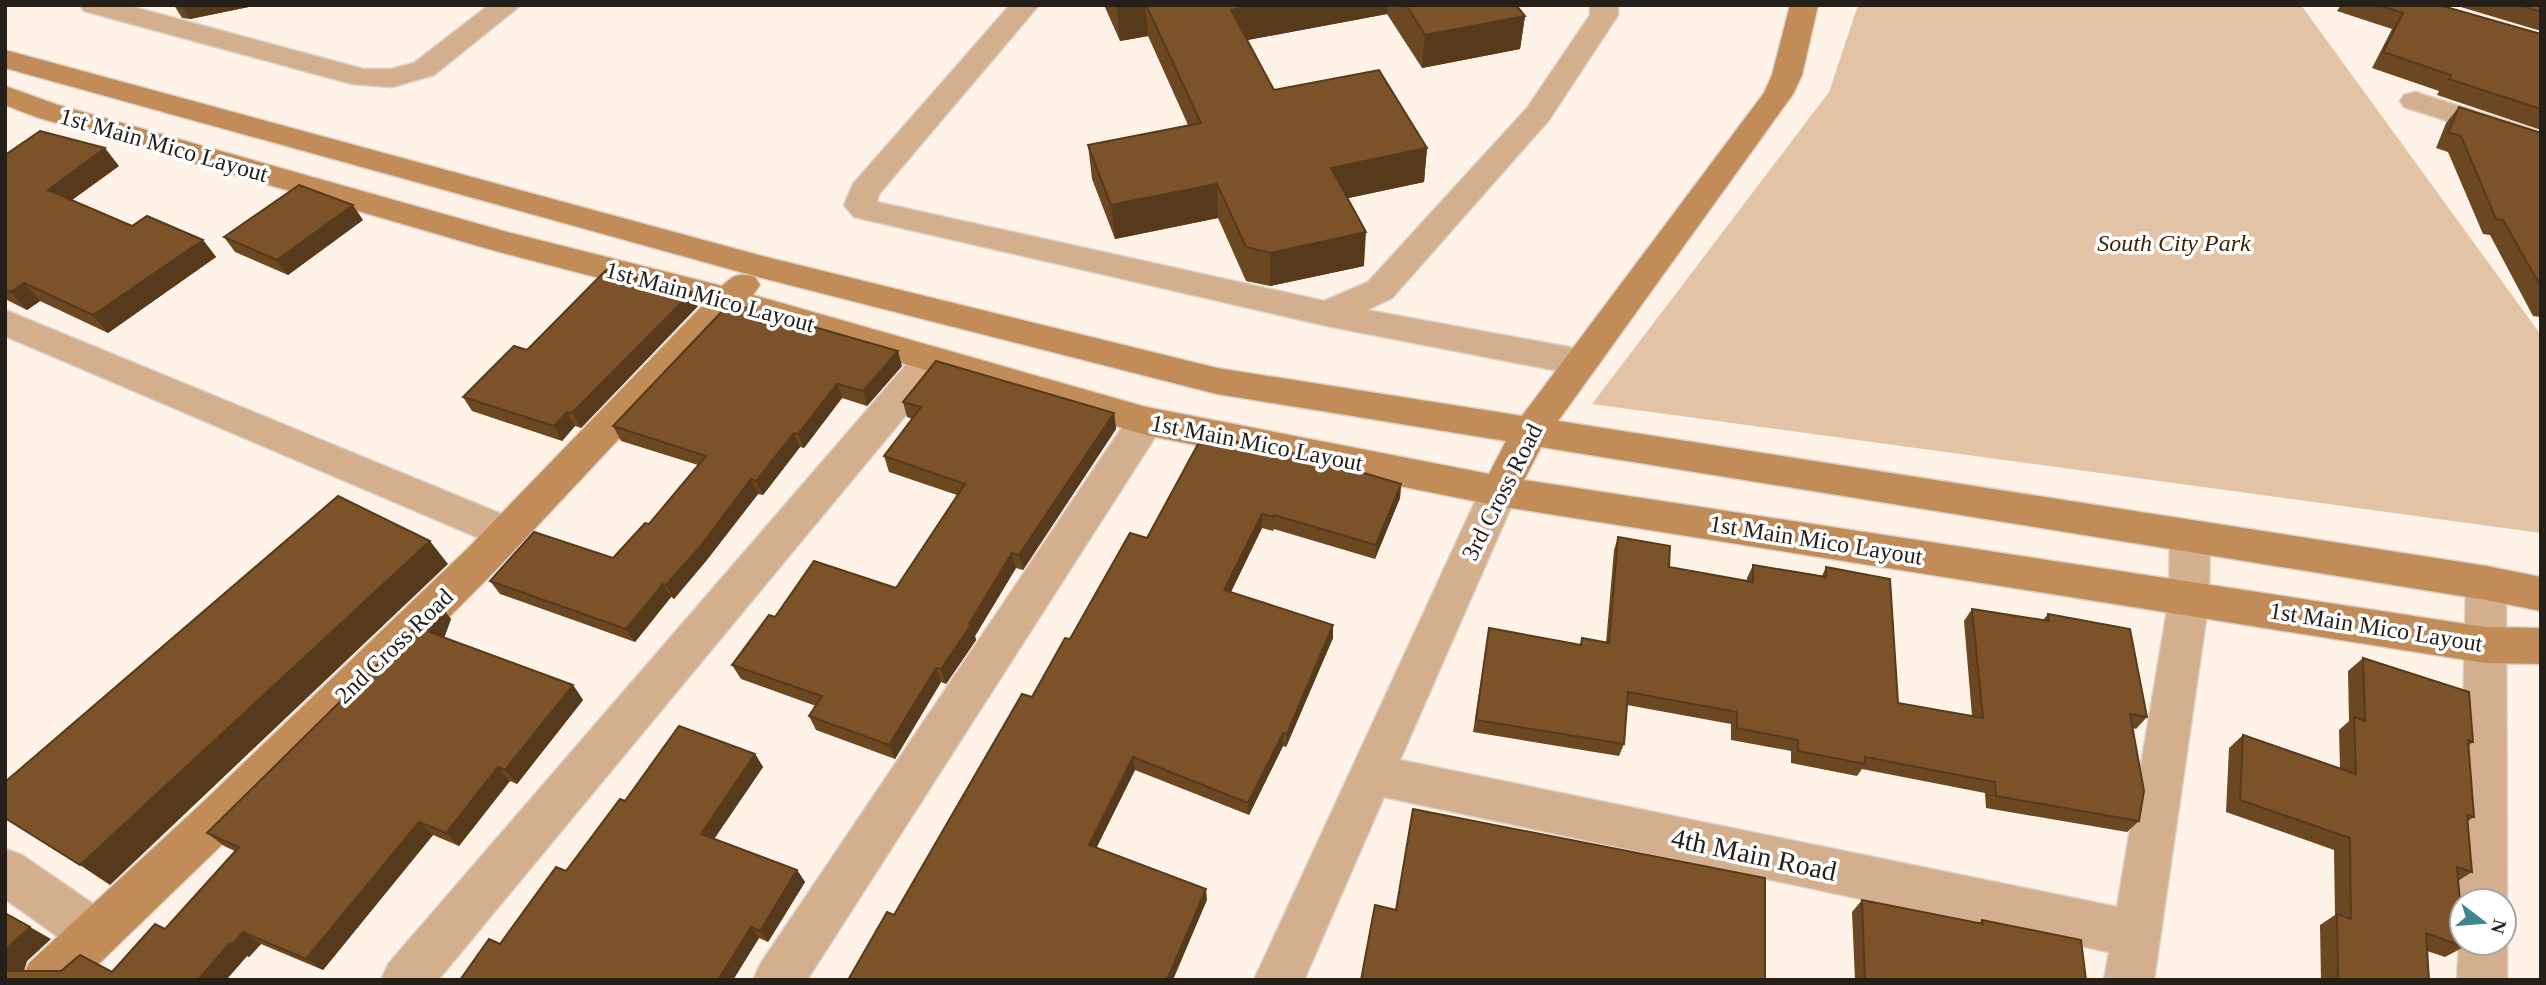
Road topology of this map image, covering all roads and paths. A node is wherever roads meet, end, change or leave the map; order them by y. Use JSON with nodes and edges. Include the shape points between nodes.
{"nodes":[{"id":1,"x":94,"y":5,"type":"edge"},
{"id":2,"x":507,"y":5,"type":"edge"},
{"id":3,"x":1025,"y":5,"type":"edge"},
{"id":4,"x":1604,"y":5,"type":"edge"},
{"id":5,"x":1804,"y":5,"type":"edge"},
{"id":6,"x":5,"y":59,"type":"edge"},
{"id":7,"x":5,"y":94,"type":"edge"},
{"id":8,"x":2415,"y":101,"type":"dead end"},
{"id":9,"x":2541,"y":142,"type":"edge"},
{"id":10,"x":762,"y":267,"type":"junction"},
{"id":11,"x":729,"y":299,"type":"junction"},
{"id":12,"x":1327,"y":314,"type":"junction"},
{"id":13,"x":5,"y":322,"type":"edge"},
{"id":14,"x":931,"y":360,"type":"junction"},
{"id":15,"x":1579,"y":362,"type":"junction"},
{"id":16,"x":1146,"y":421,"type":"junction"},
{"id":17,"x":1529,"y":433,"type":"junction"},
{"id":18,"x":1499,"y":491,"type":"junction"},
{"id":19,"x":508,"y":533,"type":"junction"},
{"id":20,"x":2190,"y":537,"type":"junction"},
{"id":21,"x":2486,"y":583,"type":"junction"},
{"id":22,"x":2541,"y":594,"type":"edge"},
{"id":23,"x":2189,"y":598,"type":"junction"},
{"id":24,"x":2486,"y":645,"type":"junction"},
{"id":25,"x":2541,"y":646,"type":"edge"},
{"id":26,"x":1371,"y":774,"type":"junction"},
{"id":27,"x":5,"y":872,"type":"edge"},
{"id":28,"x":2483,"y":887,"type":"edge"},
{"id":29,"x":95,"y":934,"type":"junction"},
{"id":30,"x":2136,"y":934,"type":"junction"},
{"id":31,"x":2483,"y":957,"type":"edge"},
{"id":32,"x":46,"y":980,"type":"edge"},
{"id":33,"x":406,"y":980,"type":"edge"},
{"id":34,"x":778,"y":980,"type":"edge"},
{"id":35,"x":1279,"y":980,"type":"edge"},
{"id":36,"x":2129,"y":980,"type":"edge"},
{"id":37,"x":2482,"y":980,"type":"edge"}],
"edges":[{"from":1,"to":2,"type":"street","via":[[362,78],[392,78],[424,69]]},
{"from":3,"to":12,"type":"street","via":[[864,191],[860,205],[864,210]]},
{"from":4,"to":12,"type":"street","via":[[1604,15],[1538,114],[1380,290]]},
{"from":5,"to":15,"type":"street","name":"3rd Cross Road","via":[[1778,94]]},
{"from":6,"to":10,"type":"street","name":"1st Main Mico Layout"},
{"from":7,"to":11,"type":"street","name":"1st Main Mico Layout","via":[[47,111],[504,243]]},
{"from":8,"to":9,"type":"street"},
{"from":10,"to":11,"type":"street","name":"2nd Cross Road"},
{"from":10,"to":17,"type":"street","name":"1st Main Mico Layout","via":[[1217,381]]},
{"from":11,"to":14,"type":"street","name":"1st Main Mico Layout"},
{"from":11,"to":19,"type":"street","name":"2nd Cross Road"},
{"from":12,"to":15,"type":"street"},
{"from":13,"to":19,"type":"street"},
{"from":14,"to":16,"type":"street","name":"1st Main Mico Layout"},
{"from":14,"to":33,"type":"street"},
{"from":15,"to":17,"type":"street","name":"3rd Cross Road"},
{"from":16,"to":18,"type":"street","name":"1st Main Mico Layout"},
{"from":16,"to":34,"type":"street"},
{"from":17,"to":18,"type":"street","name":"3rd Cross Road"},
{"from":17,"to":20,"type":"street","name":"1st Main Mico Layout"},
{"from":18,"to":23,"type":"street","name":"1st Main Mico Layout"},
{"from":18,"to":26,"type":"street","name":"3rd Cross Road"},
{"from":19,"to":29,"type":"street","name":"2nd Cross Road"},
{"from":20,"to":21,"type":"street","name":"1st Main Mico Layout"},
{"from":20,"to":23,"type":"street"},
{"from":21,"to":22,"type":"street","name":"1st Main Mico Layout"},
{"from":21,"to":24,"type":"street"},
{"from":23,"to":24,"type":"street","name":"1st Main Mico Layout"},
{"from":23,"to":30,"type":"street"},
{"from":24,"to":25,"type":"street","name":"1st Main Mico Layout"},
{"from":24,"to":28,"type":"street"},
{"from":26,"to":30,"type":"street","name":"4th Main Road"},
{"from":26,"to":35,"type":"street","name":"3rd Cross Road"},
{"from":27,"to":29,"type":"street"},
{"from":29,"to":32,"type":"street","name":"2nd Cross Road"},
{"from":30,"to":36,"type":"street"},
{"from":31,"to":37,"type":"street"}]}
